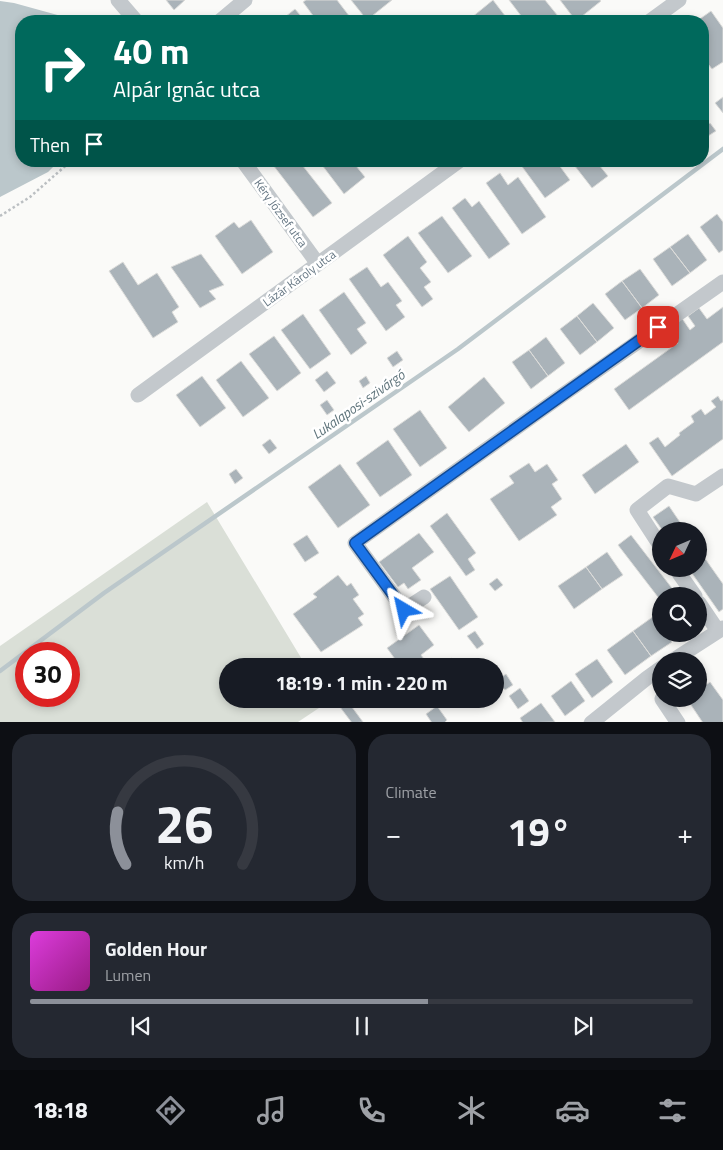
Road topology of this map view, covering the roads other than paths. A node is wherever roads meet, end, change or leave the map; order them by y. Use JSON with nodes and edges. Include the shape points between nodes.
{"nodes":[{"id":1,"x":118,"y":0,"type":"edge"},
{"id":2,"x":245,"y":0,"type":"edge"},
{"id":3,"x":679,"y":0,"type":"edge"},
{"id":4,"x":131,"y":15,"type":"edge"},
{"id":5,"x":227,"y":15,"type":"edge"},
{"id":6,"x":658,"y":15,"type":"edge"},
{"id":7,"x":247,"y":167,"type":"edge"},
{"id":8,"x":451,"y":167,"type":"edge"},
{"id":9,"x":318,"y":264,"type":"junction"},
{"id":10,"x":723,"y":282,"type":"edge"},
{"id":11,"x":138,"y":395,"type":"dead end"},
{"id":12,"x":723,"y":476,"type":"edge"},
{"id":13,"x":652,"y":533,"type":"edge"},
{"id":14,"x":424,"y":597,"type":"dead end"},
{"id":15,"x":707,"y":612,"type":"edge"},
{"id":16,"x":721,"y":630,"type":"edge"},
{"id":17,"x":686,"y":652,"type":"edge"},
{"id":18,"x":652,"y":674,"type":"edge"},
{"id":19,"x":647,"y":678,"type":"junction"},
{"id":20,"x":652,"y":685,"type":"edge"},
{"id":21,"x":667,"y":707,"type":"edge"},
{"id":22,"x":591,"y":722,"type":"edge"},
{"id":23,"x":678,"y":722,"type":"edge"}],
"edges":[{"from":1,"to":4,"type":"street"},
{"from":2,"to":5,"type":"street"},
{"from":3,"to":6,"type":"street"},
{"from":7,"to":9,"type":"street","name":"Kéry József utca"},
{"from":8,"to":9,"type":"street","name":"Lázár Károly utca"},
{"from":9,"to":11,"type":"street","name":"Lázár Károly utca"},
{"from":10,"to":14,"type":"street","via":[[355,543],[404,610]]},
{"from":12,"to":13,"type":"street","via":[[696,494],[668,486],[637,510]]},
{"from":15,"to":16,"type":"street"},
{"from":16,"to":17,"type":"street"},
{"from":18,"to":19,"type":"street"},
{"from":19,"to":20,"type":"street"},
{"from":19,"to":22,"type":"street"},
{"from":21,"to":23,"type":"street"}]}
